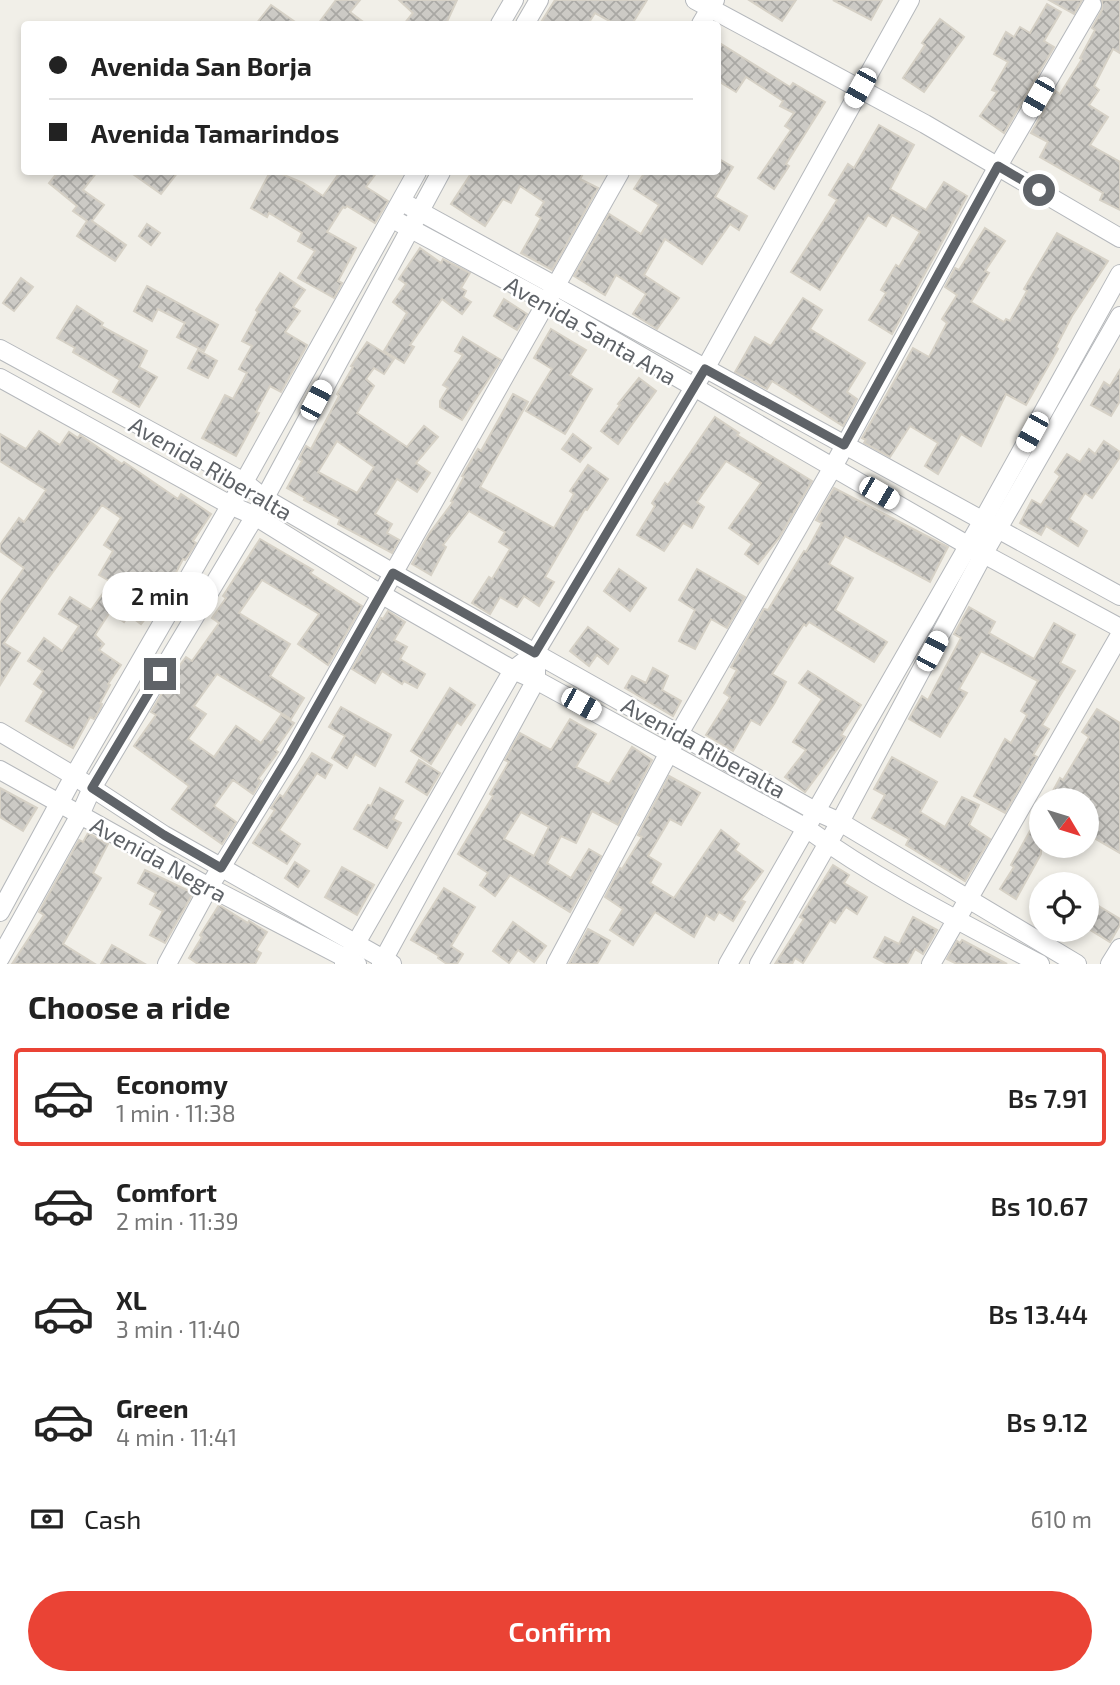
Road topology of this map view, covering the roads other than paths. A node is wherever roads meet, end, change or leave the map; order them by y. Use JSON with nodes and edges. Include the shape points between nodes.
{"nodes":[{"id":1,"x":514,"y":0,"type":"edge"},
{"id":2,"x":539,"y":0,"type":"edge"},
{"id":3,"x":910,"y":0,"type":"edge"},
{"id":4,"x":707,"y":3,"type":"edge"},
{"id":5,"x":1092,"y":5,"type":"dead end"},
{"id":6,"x":502,"y":21,"type":"edge"},
{"id":7,"x":527,"y":21,"type":"edge"},
{"id":8,"x":702,"y":21,"type":"edge"},
{"id":9,"x":860,"y":88,"type":"junction"},
{"id":10,"x":998,"y":166,"type":"junction"},
{"id":11,"x":415,"y":175,"type":"edge"},
{"id":12,"x":439,"y":175,"type":"edge"},
{"id":13,"x":618,"y":175,"type":"edge"},
{"id":14,"x":400,"y":201,"type":"junction"},
{"id":15,"x":418,"y":211,"type":"junction"},
{"id":16,"x":391,"y":217,"type":"junction"},
{"id":17,"x":409,"y":228,"type":"junction"},
{"id":18,"x":1120,"y":238,"type":"edge"},
{"id":19,"x":1120,"y":274,"type":"edge"},
{"id":20,"x":551,"y":294,"type":"junction"},
{"id":21,"x":1120,"y":316,"type":"edge"},
{"id":22,"x":0,"y":349,"type":"edge"},
{"id":23,"x":705,"y":369,"type":"junction"},
{"id":24,"x":0,"y":378,"type":"edge"},
{"id":25,"x":693,"y":389,"type":"junction"},
{"id":26,"x":844,"y":445,"type":"junction"},
{"id":27,"x":834,"y":467,"type":"junction"},
{"id":28,"x":244,"y":482,"type":"junction"},
{"id":29,"x":264,"y":498,"type":"junction"},
{"id":30,"x":230,"y":506,"type":"junction"},
{"id":31,"x":255,"y":516,"type":"junction"},
{"id":32,"x":990,"y":526,"type":"junction"},
{"id":33,"x":976,"y":549,"type":"junction"},
{"id":34,"x":393,"y":573,"type":"junction"},
{"id":35,"x":379,"y":593,"type":"junction"},
{"id":36,"x":1120,"y":596,"type":"edge"},
{"id":37,"x":1120,"y":628,"type":"edge"},
{"id":38,"x":1120,"y":635,"type":"edge"},
{"id":39,"x":535,"y":653,"type":"junction"},
{"id":40,"x":513,"y":670,"type":"junction"},
{"id":41,"x":536,"y":680,"type":"junction"},
{"id":42,"x":0,"y":732,"type":"edge"},
{"id":43,"x":680,"y":732,"type":"junction"},
{"id":44,"x":670,"y":753,"type":"junction"},
{"id":45,"x":0,"y":770,"type":"edge"},
{"id":46,"x":74,"y":776,"type":"junction"},
{"id":47,"x":92,"y":788,"type":"junction"},
{"id":48,"x":60,"y":804,"type":"junction"},
{"id":49,"x":816,"y":810,"type":"junction"},
{"id":50,"x":80,"y":815,"type":"junction"},
{"id":51,"x":840,"y":822,"type":"junction"},
{"id":52,"x":806,"y":828,"type":"junction"},
{"id":53,"x":828,"y":843,"type":"junction"},
{"id":54,"x":221,"y":868,"type":"junction"},
{"id":55,"x":209,"y":887,"type":"junction"},
{"id":56,"x":968,"y":900,"type":"junction"},
{"id":57,"x":0,"y":912,"type":"edge"},
{"id":58,"x":956,"y":920,"type":"junction"},
{"id":59,"x":1120,"y":948,"type":"edge"},
{"id":60,"x":0,"y":958,"type":"edge"},
{"id":61,"x":351,"y":958,"type":"edge"},
{"id":62,"x":385,"y":962,"type":"edge"},
{"id":63,"x":167,"y":964,"type":"edge"},
{"id":64,"x":556,"y":964,"type":"edge"},
{"id":65,"x":728,"y":964,"type":"edge"},
{"id":66,"x":758,"y":964,"type":"edge"},
{"id":67,"x":931,"y":964,"type":"edge"},
{"id":68,"x":1040,"y":964,"type":"edge"},
{"id":69,"x":1077,"y":964,"type":"edge"},
{"id":70,"x":1110,"y":964,"type":"edge"}],
"edges":[{"from":1,"to":6,"type":"street"},
{"from":2,"to":7,"type":"street"},
{"from":3,"to":9,"type":"street"},
{"from":4,"to":8,"type":"street"},
{"from":4,"to":9,"type":"street"},
{"from":5,"to":10,"type":"street"},
{"from":9,"to":10,"type":"street"},
{"from":9,"to":23,"type":"street"},
{"from":10,"to":18,"type":"street"},
{"from":10,"to":26,"type":"street"},
{"from":11,"to":14,"type":"street"},
{"from":12,"to":15,"type":"street"},
{"from":13,"to":20,"type":"street"},
{"from":14,"to":15,"type":"street","name":"Avenida Santa Ana"},
{"from":14,"to":16,"type":"street"},
{"from":15,"to":17,"type":"street"},
{"from":15,"to":20,"type":"street","name":"Avenida Santa Ana"},
{"from":16,"to":17,"type":"street","name":"Avenida Santa Ana"},
{"from":16,"to":28,"type":"street"},
{"from":17,"to":20,"type":"street","name":"Avenida Santa Ana"},
{"from":17,"to":29,"type":"street"},
{"from":19,"to":32,"type":"street"},
{"from":20,"to":23,"type":"street","name":"Avenida Santa Ana"},
{"from":20,"to":25,"type":"street","name":"Avenida Santa Ana"},
{"from":20,"to":34,"type":"street"},
{"from":21,"to":32,"type":"street"},
{"from":22,"to":28,"type":"street","name":"Avenida Riberalta"},
{"from":23,"to":25,"type":"street"},
{"from":23,"to":26,"type":"street","name":"Avenida Santa Ana"},
{"from":24,"to":30,"type":"street","name":"Avenida Riberalta"},
{"from":25,"to":27,"type":"street","name":"Avenida Santa Ana"},
{"from":25,"to":39,"type":"street"},
{"from":26,"to":27,"type":"street"},
{"from":26,"to":32,"type":"street","name":"Avenida Santa Ana"},
{"from":27,"to":33,"type":"street","name":"Avenida Santa Ana"},
{"from":27,"to":43,"type":"street"},
{"from":28,"to":29,"type":"street","name":"Avenida Riberalta"},
{"from":28,"to":30,"type":"street"},
{"from":29,"to":31,"type":"street"},
{"from":29,"to":34,"type":"street","name":"Avenida Riberalta"},
{"from":30,"to":31,"type":"street","name":"Avenida Riberalta"},
{"from":30,"to":46,"type":"street"},
{"from":31,"to":35,"type":"street","name":"Avenida Riberalta"},
{"from":31,"to":47,"type":"street"},
{"from":32,"to":33,"type":"street"},
{"from":32,"to":36,"type":"street","name":"Avenida Santa Ana"},
{"from":33,"to":37,"type":"street","name":"Avenida Santa Ana"},
{"from":33,"to":49,"type":"street"},
{"from":33,"to":51,"type":"street"},
{"from":34,"to":35,"type":"street"},
{"from":34,"to":39,"type":"street","name":"Avenida Riberalta"},
{"from":35,"to":40,"type":"street","name":"Avenida Riberalta"},
{"from":35,"to":54,"type":"street"},
{"from":38,"to":56,"type":"street"},
{"from":39,"to":40,"type":"street"},
{"from":39,"to":41,"type":"street"},
{"from":39,"to":43,"type":"street","name":"Avenida Riberalta"},
{"from":40,"to":41,"type":"street","name":"Avenida Riberalta"},
{"from":40,"to":61,"type":"street"},
{"from":41,"to":44,"type":"street","name":"Avenida Riberalta"},
{"from":41,"to":62,"type":"street"},
{"from":42,"to":46,"type":"street","name":"Avenida Negra"},
{"from":43,"to":44,"type":"street"},
{"from":43,"to":49,"type":"street","name":"Avenida Riberalta"},
{"from":44,"to":52,"type":"street","name":"Avenida Riberalta"},
{"from":44,"to":64,"type":"street"},
{"from":45,"to":48,"type":"street","name":"Avenida Negra"},
{"from":46,"to":47,"type":"street","name":"Avenida Negra"},
{"from":46,"to":48,"type":"street"},
{"from":47,"to":50,"type":"street"},
{"from":47,"to":54,"type":"street","name":"Avenida Negra"},
{"from":48,"to":50,"type":"street","name":"Avenida Negra"},
{"from":48,"to":57,"type":"street"},
{"from":49,"to":51,"type":"street","name":"Avenida Riberalta"},
{"from":49,"to":52,"type":"street"},
{"from":50,"to":55,"type":"street","name":"Avenida Negra"},
{"from":50,"to":60,"type":"street"},
{"from":51,"to":53,"type":"street"},
{"from":51,"to":56,"type":"street","name":"Avenida Riberalta"},
{"from":52,"to":53,"type":"street","name":"Avenida Riberalta"},
{"from":52,"to":65,"type":"street"},
{"from":53,"to":58,"type":"street","name":"Avenida Riberalta"},
{"from":53,"to":66,"type":"street"},
{"from":54,"to":55,"type":"street"},
{"from":54,"to":61,"type":"street","name":"Avenida Negra"},
{"from":55,"to":61,"type":"street","name":"Avenida Negra"},
{"from":55,"to":63,"type":"street"},
{"from":56,"to":58,"type":"street"},
{"from":56,"to":69,"type":"street","name":"Avenida Riberalta"},
{"from":58,"to":67,"type":"street"},
{"from":58,"to":68,"type":"street","name":"Avenida Riberalta"},
{"from":59,"to":70,"type":"street"},
{"from":61,"to":62,"type":"street","name":"Avenida Negra"}]}
